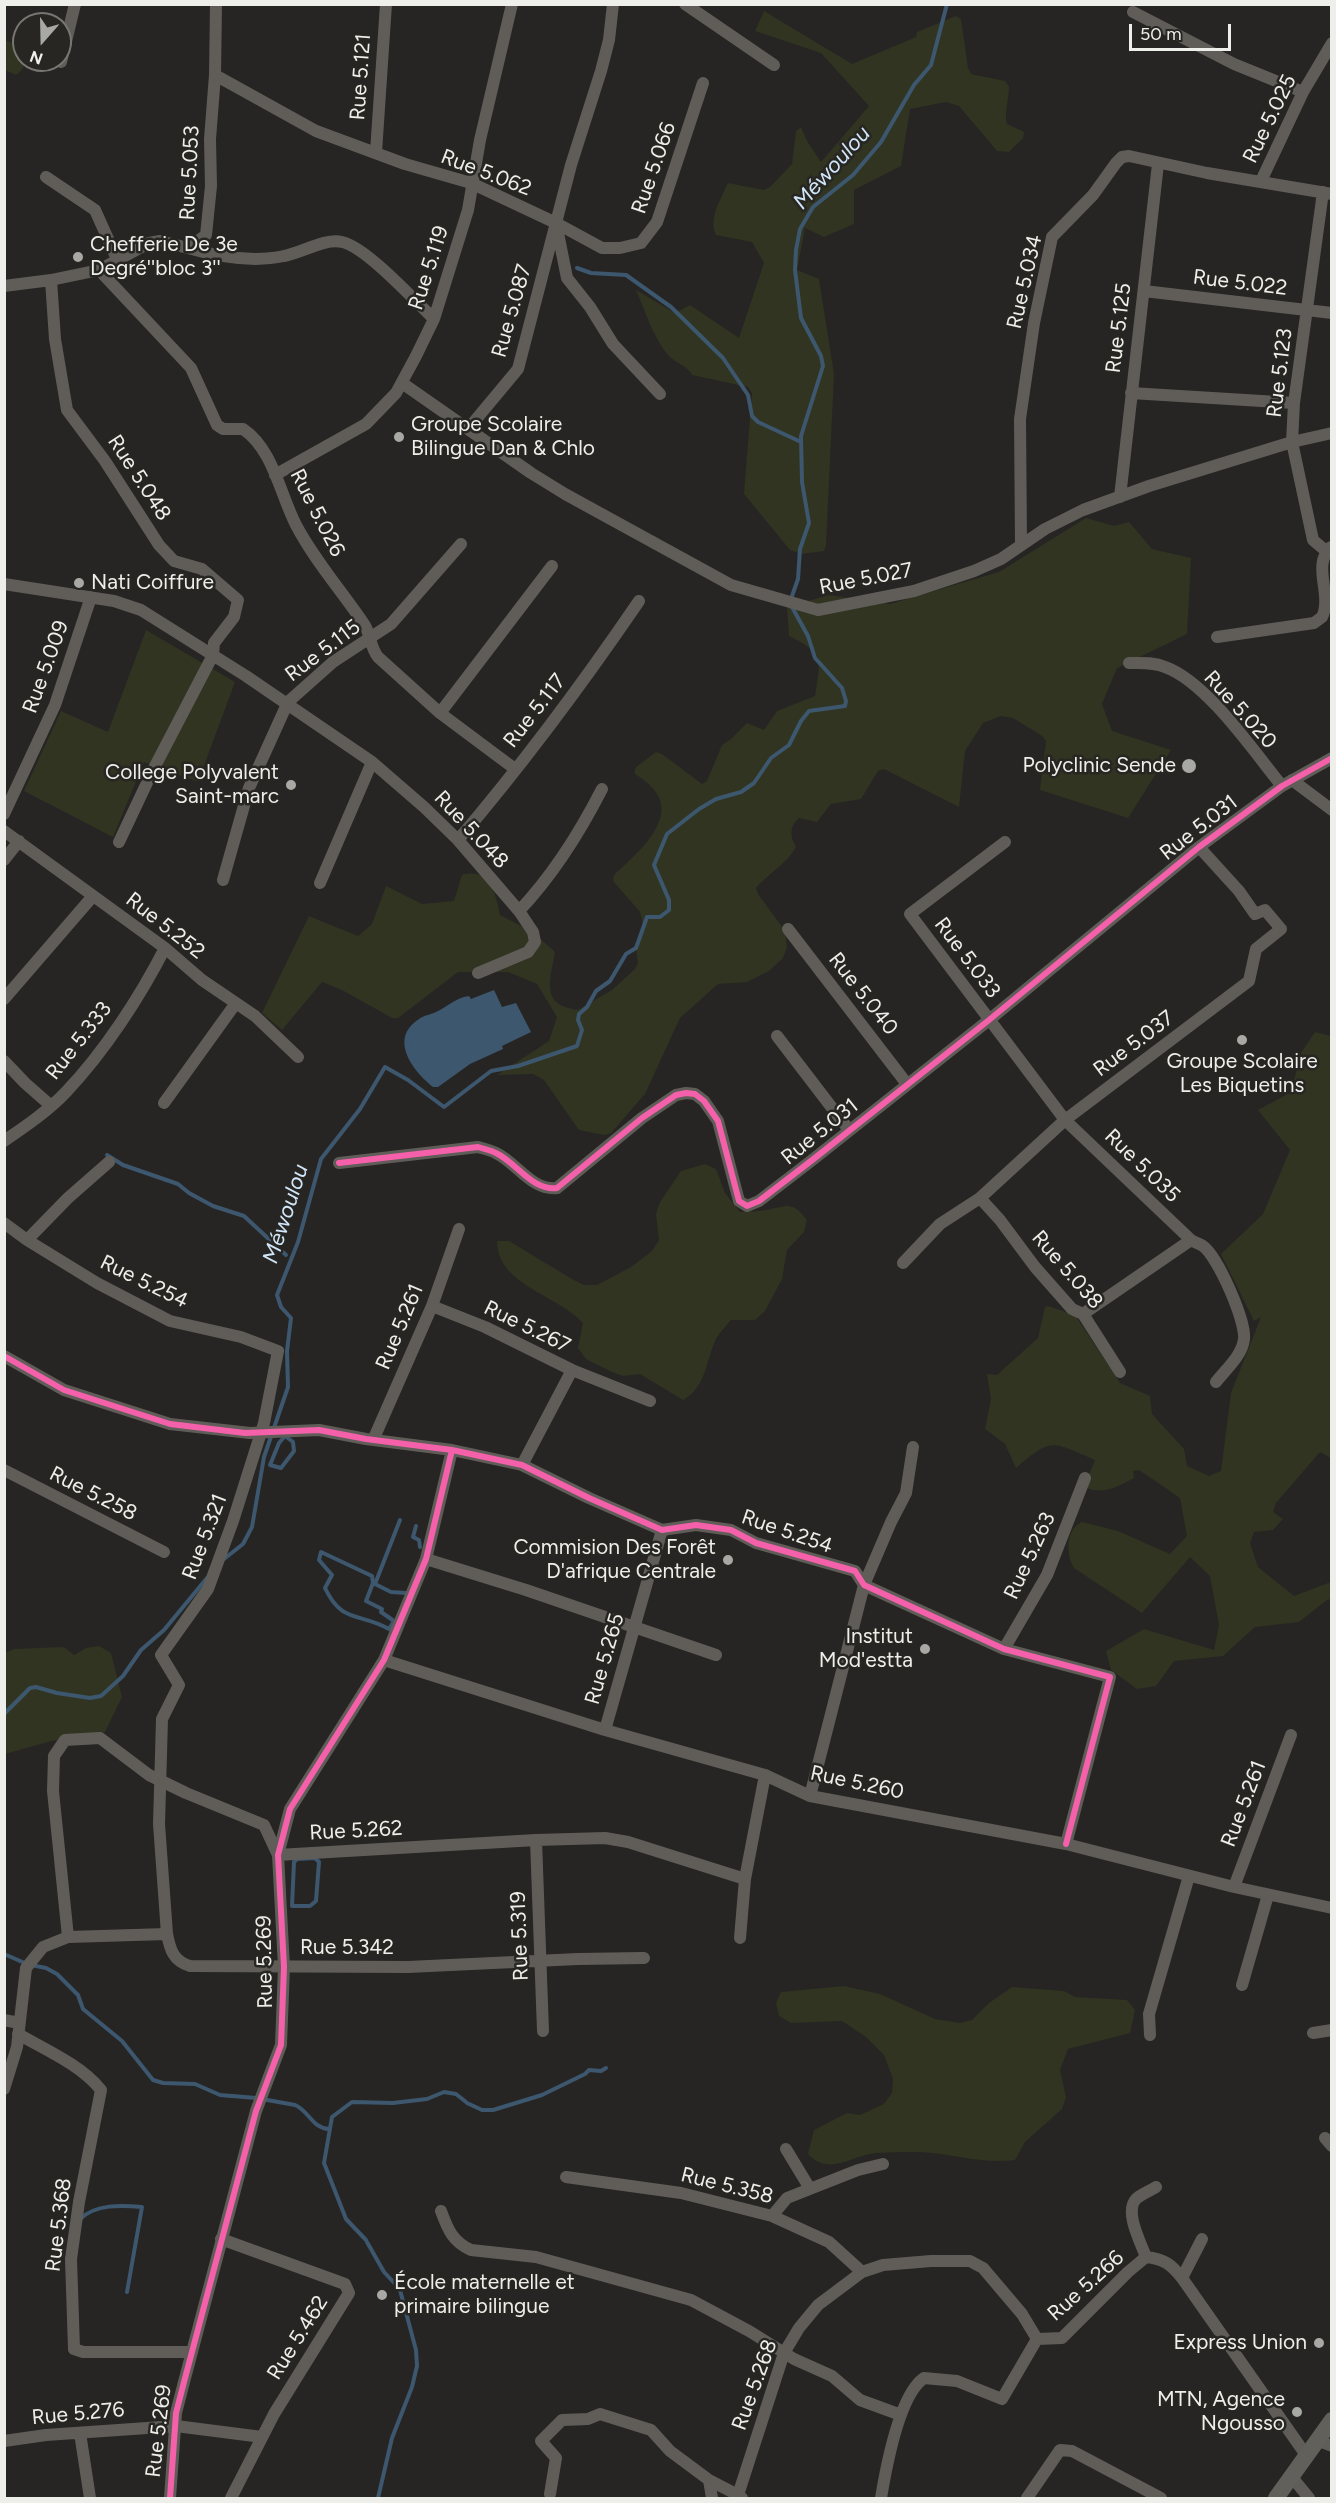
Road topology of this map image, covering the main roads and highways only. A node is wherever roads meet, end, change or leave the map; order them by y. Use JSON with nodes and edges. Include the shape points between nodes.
{"nodes":[{"id":1,"x":1332,"y":2420,"type":"edge"},
{"id":2,"x":1324,"y":2443,"type":"edge"},
{"id":3,"x":1276,"y":2499,"type":"edge"}],
"edges":[{"from":1,"to":2,"type":"main road"},
{"from":2,"to":3,"type":"main road","via":[[1306,2455]]}]}
